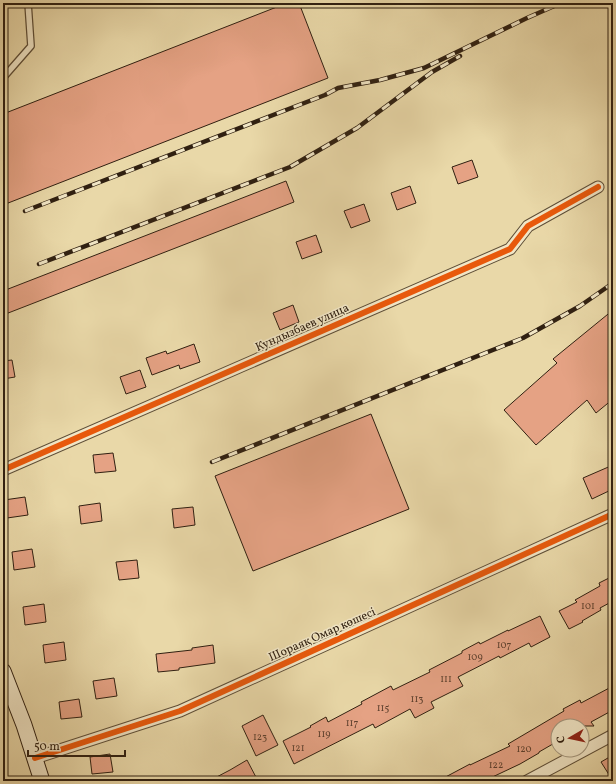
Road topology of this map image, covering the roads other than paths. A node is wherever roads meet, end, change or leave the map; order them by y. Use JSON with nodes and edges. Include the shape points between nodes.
{"nodes":[{"id":1,"x":28,"y":3,"type":"edge"},
{"id":2,"x":3,"y":78,"type":"edge"},
{"id":3,"x":598,"y":188,"type":"dead end"},
{"id":4,"x":3,"y":470,"type":"edge"},
{"id":5,"x":612,"y":516,"type":"edge"},
{"id":6,"x":3,"y":672,"type":"edge"},
{"id":7,"x":613,"y":734,"type":"edge"},
{"id":8,"x":35,"y":758,"type":"junction"},
{"id":9,"x":42,"y":781,"type":"edge"},
{"id":10,"x":527,"y":781,"type":"edge"}],
"edges":[{"from":1,"to":2,"type":"lane","via":[[31,46]]},
{"from":3,"to":4,"type":"street","name":"Кундызбаев улица","via":[[528,226],[510,249]]},
{"from":5,"to":8,"type":"street","name":"Шораяқ Омар көшесі","via":[[180,711]]},
{"from":6,"to":8,"type":"street"},
{"from":7,"to":10,"type":"street"},
{"from":8,"to":9,"type":"street"}]}
